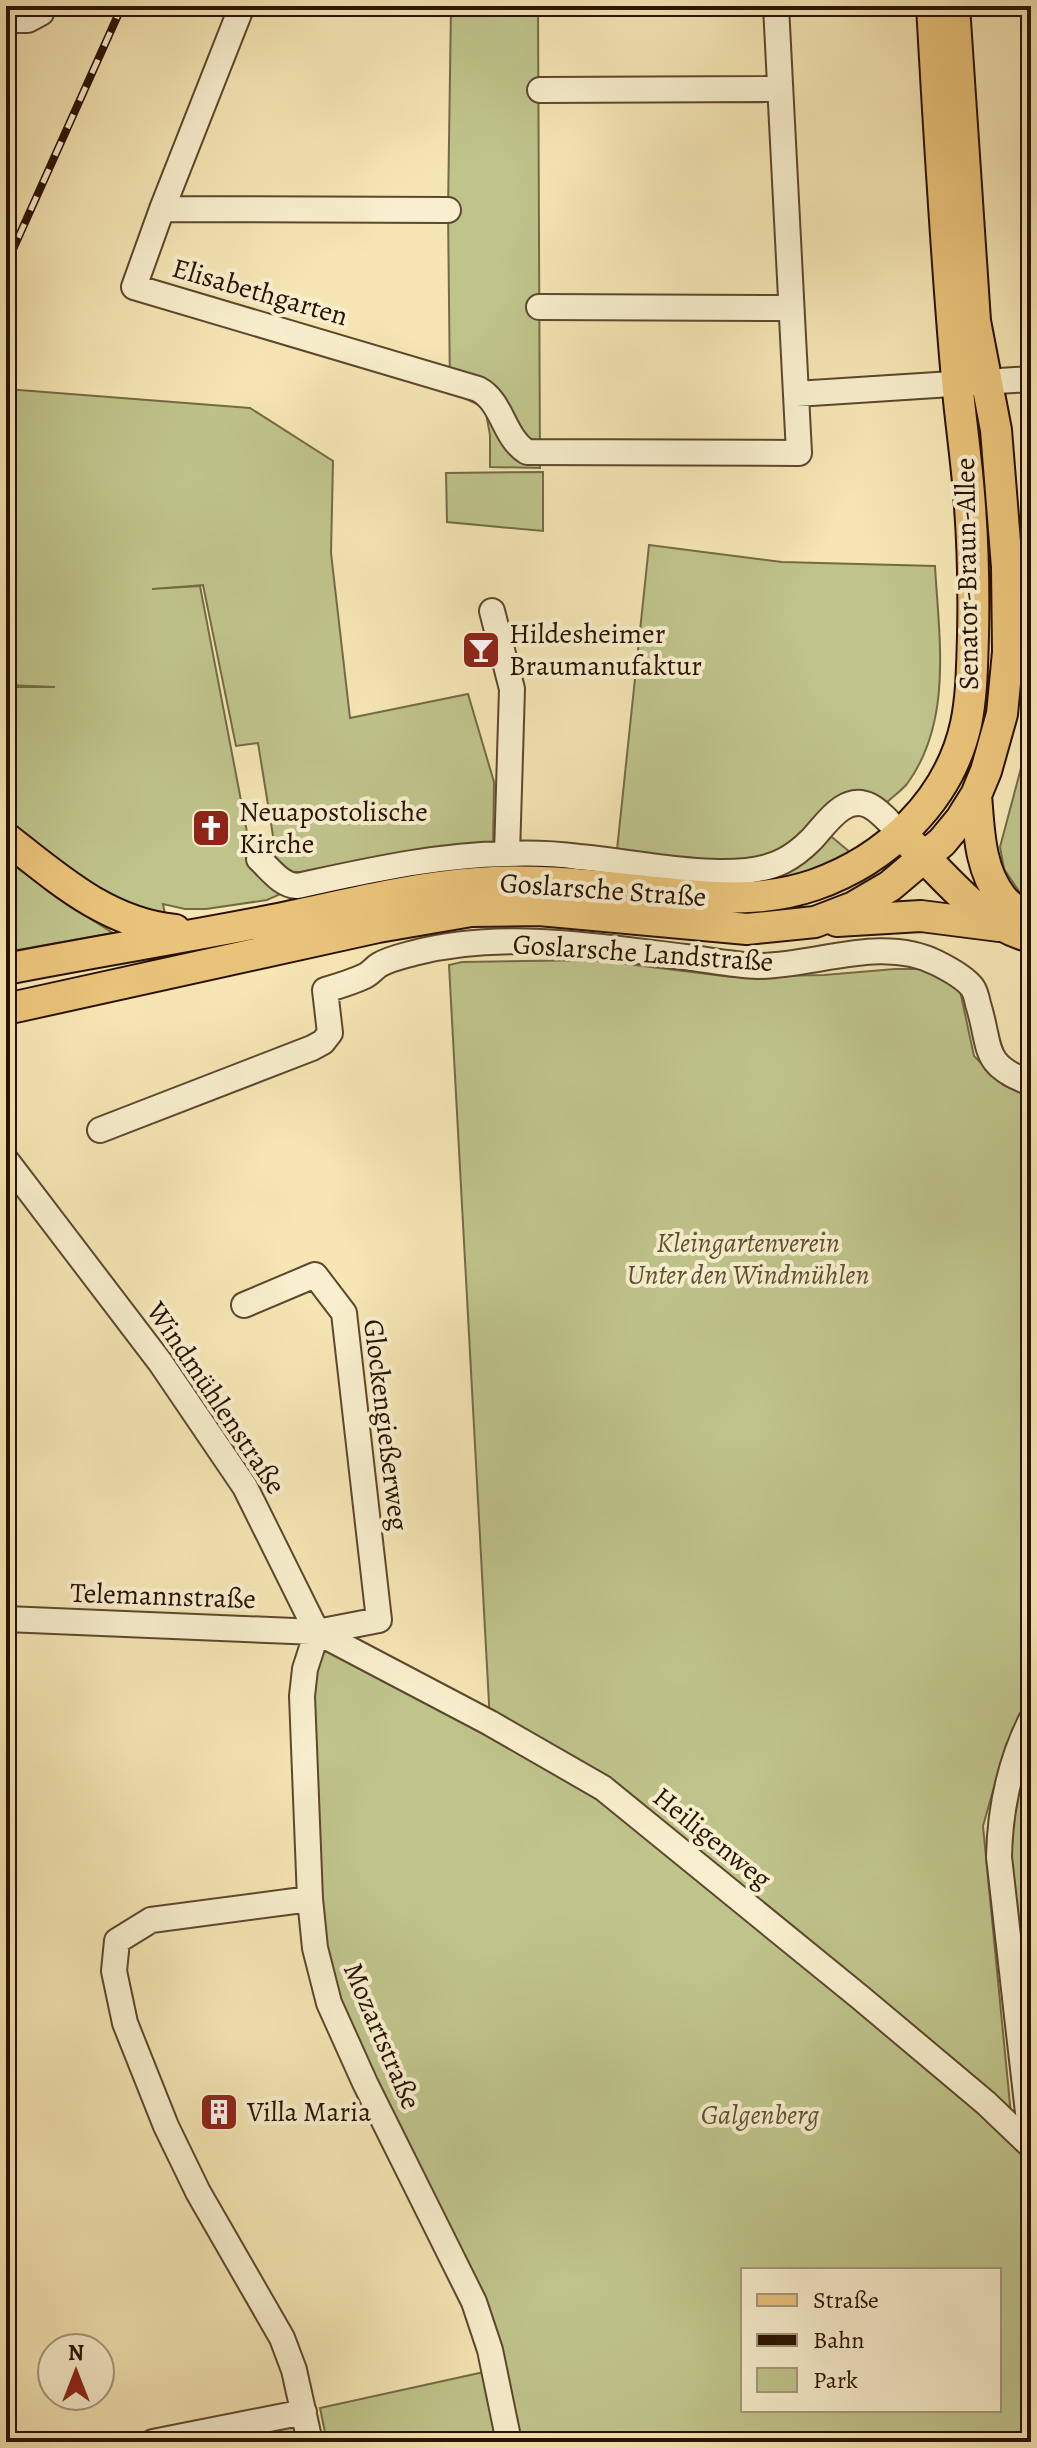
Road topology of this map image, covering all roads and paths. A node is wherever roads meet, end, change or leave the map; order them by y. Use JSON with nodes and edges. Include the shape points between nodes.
{"nodes":[{"id":1,"x":242,"y":6,"type":"edge"},
{"id":2,"x":776,"y":6,"type":"edge"},
{"id":3,"x":932,"y":6,"type":"edge"},
{"id":4,"x":954,"y":6,"type":"edge"},
{"id":5,"x":42,"y":9,"type":"edge"},
{"id":6,"x":6,"y":20,"type":"edge"},
{"id":7,"x":780,"y":89,"type":"junction"},
{"id":8,"x":540,"y":90,"type":"dead end"},
{"id":9,"x":162,"y":209,"type":"junction"},
{"id":10,"x":448,"y":210,"type":"dead end"},
{"id":11,"x":539,"y":307,"type":"dead end"},
{"id":12,"x":791,"y":308,"type":"junction"},
{"id":13,"x":1031,"y":379,"type":"edge"},
{"id":14,"x":972,"y":383,"type":"junction"},
{"id":15,"x":796,"y":394,"type":"junction"},
{"id":16,"x":492,"y":611,"type":"dead end"},
{"id":17,"x":976,"y":795,"type":"junction"},
{"id":18,"x":901,"y":834,"type":"junction"},
{"id":19,"x":6,"y":838,"type":"edge"},
{"id":20,"x":507,"y":854,"type":"junction"},
{"id":21,"x":926,"y":858,"type":"junction"},
{"id":22,"x":259,"y":859,"type":"dead end"},
{"id":23,"x":815,"y":922,"type":"junction"},
{"id":24,"x":1031,"y":922,"type":"edge"},
{"id":25,"x":999,"y":926,"type":"junction"},
{"id":26,"x":378,"y":927,"type":"junction"},
{"id":27,"x":197,"y":932,"type":"junction"},
{"id":28,"x":1031,"y":937,"type":"edge"},
{"id":29,"x":271,"y":951,"type":"junction"},
{"id":30,"x":377,"y":965,"type":"junction"},
{"id":31,"x":6,"y":969,"type":"edge"},
{"id":32,"x":6,"y":983,"type":"edge"},
{"id":33,"x":6,"y":1009,"type":"edge"},
{"id":34,"x":1031,"y":1083,"type":"edge"},
{"id":35,"x":100,"y":1130,"type":"dead end"},
{"id":36,"x":6,"y":1160,"type":"edge"},
{"id":37,"x":244,"y":1305,"type":"dead end"},
{"id":38,"x":6,"y":1619,"type":"edge"},
{"id":39,"x":317,"y":1632,"type":"junction"},
{"id":40,"x":1031,"y":1720,"type":"edge"},
{"id":41,"x":310,"y":1899,"type":"junction"},
{"id":42,"x":1031,"y":2139,"type":"edge"},
{"id":43,"x":1031,"y":2146,"type":"edge"},
{"id":44,"x":304,"y":2412,"type":"junction"},
{"id":45,"x":153,"y":2442,"type":"edge"},
{"id":46,"x":310,"y":2442,"type":"edge"},
{"id":47,"x":509,"y":2442,"type":"edge"}],
"edges":[{"from":1,"to":9,"type":"street","name":"Elisabethgarten"},
{"from":2,"to":7,"type":"street"},
{"from":3,"to":14,"type":"main road","name":"Senator-Braun-Allee"},
{"from":4,"to":14,"type":"main road","name":"Senator-Braun-Allee","via":[[975,321]]},
{"from":5,"to":6,"type":"street","via":[[28,20]]},
{"from":7,"to":8,"type":"street"},
{"from":7,"to":12,"type":"street"},
{"from":9,"to":10,"type":"street"},
{"from":9,"to":15,"type":"street","name":"Elisabethgarten","via":[[134,287],[486,393],[527,452],[799,453]]},
{"from":11,"to":12,"type":"street"},
{"from":12,"to":15,"type":"street"},
{"from":13,"to":14,"type":"street"},
{"from":14,"to":15,"type":"street"},
{"from":14,"to":17,"type":"main road","name":"Senator-Braun-Allee","via":[[996,430],[1008,652],[1002,714]]},
{"from":14,"to":18,"type":"main road","name":"Senator-Braun-Allee","via":[[970,703],[947,774],[934,798]]},
{"from":16,"to":20,"type":"street","via":[[512,689]]},
{"from":17,"to":21,"type":"main road","name":"Senator-Braun-Allee"},
{"from":17,"to":24,"type":"main road","via":[[986,869],[1002,898]]},
{"from":18,"to":20,"type":"street","via":[[872,806],[859,803],[839,810],[782,862],[750,871]]},
{"from":18,"to":21,"type":"main road"},
{"from":18,"to":27,"type":"main road","name":"Goslarsche Straße","via":[[868,860],[830,879],[763,897],[716,899],[508,881],[438,887]]},
{"from":19,"to":27,"type":"main road","via":[[74,891],[118,916]]},
{"from":20,"to":22,"type":"street","via":[[403,864],[297,886],[280,880]]},
{"from":21,"to":23,"type":"main road","name":"Goslarsche Landstraße","via":[[854,907]]},
{"from":21,"to":25,"type":"main road"},
{"from":23,"to":25,"type":"main road","via":[[921,916]]},
{"from":23,"to":26,"type":"main road","name":"Goslarsche Landstraße","via":[[718,928],[504,910]]},
{"from":25,"to":28,"type":"main road"},
{"from":26,"to":29,"type":"main road","name":"Goslarsche Landstraße"},
{"from":26,"to":30,"type":"street"},
{"from":27,"to":31,"type":"main road"},
{"from":29,"to":32,"type":"main road","via":[[245,948],[117,962]]},
{"from":29,"to":33,"type":"main road","name":"Goslarsche Landstraße"},
{"from":30,"to":34,"type":"street","name":"Goslarsche Landstraße","via":[[414,953],[528,942],[756,966],[861,952],[911,955],[934,961],[974,988],[993,1060],[1009,1075]]},
{"from":30,"to":35,"type":"street","name":"Goslarsche Landstraße","via":[[370,974],[325,990],[330,1033],[323,1042]]},
{"from":36,"to":39,"type":"street","name":"Windmühlenstraße","via":[[160,1362],[245,1487]]},
{"from":37,"to":39,"type":"street","name":"Glockengießerweg","via":[[315,1275],[344,1313],[379,1620]]},
{"from":38,"to":39,"type":"street","name":"Telemannstraße"},
{"from":39,"to":41,"type":"street","name":"Mozartstraße","via":[[302,1696]]},
{"from":39,"to":43,"type":"street","name":"Heiligenweg","via":[[603,1788],[907,2036]]},
{"from":40,"to":42,"type":"street","via":[[1005,1789],[999,1857]]},
{"from":41,"to":44,"type":"street","via":[[151,1920],[117,1941],[114,1971],[125,2023],[166,2126],[282,2338]]},
{"from":41,"to":47,"type":"street","name":"Mozartstraße","via":[[329,2003],[474,2302]]},
{"from":44,"to":45,"type":"street"},
{"from":44,"to":46,"type":"street"}]}
